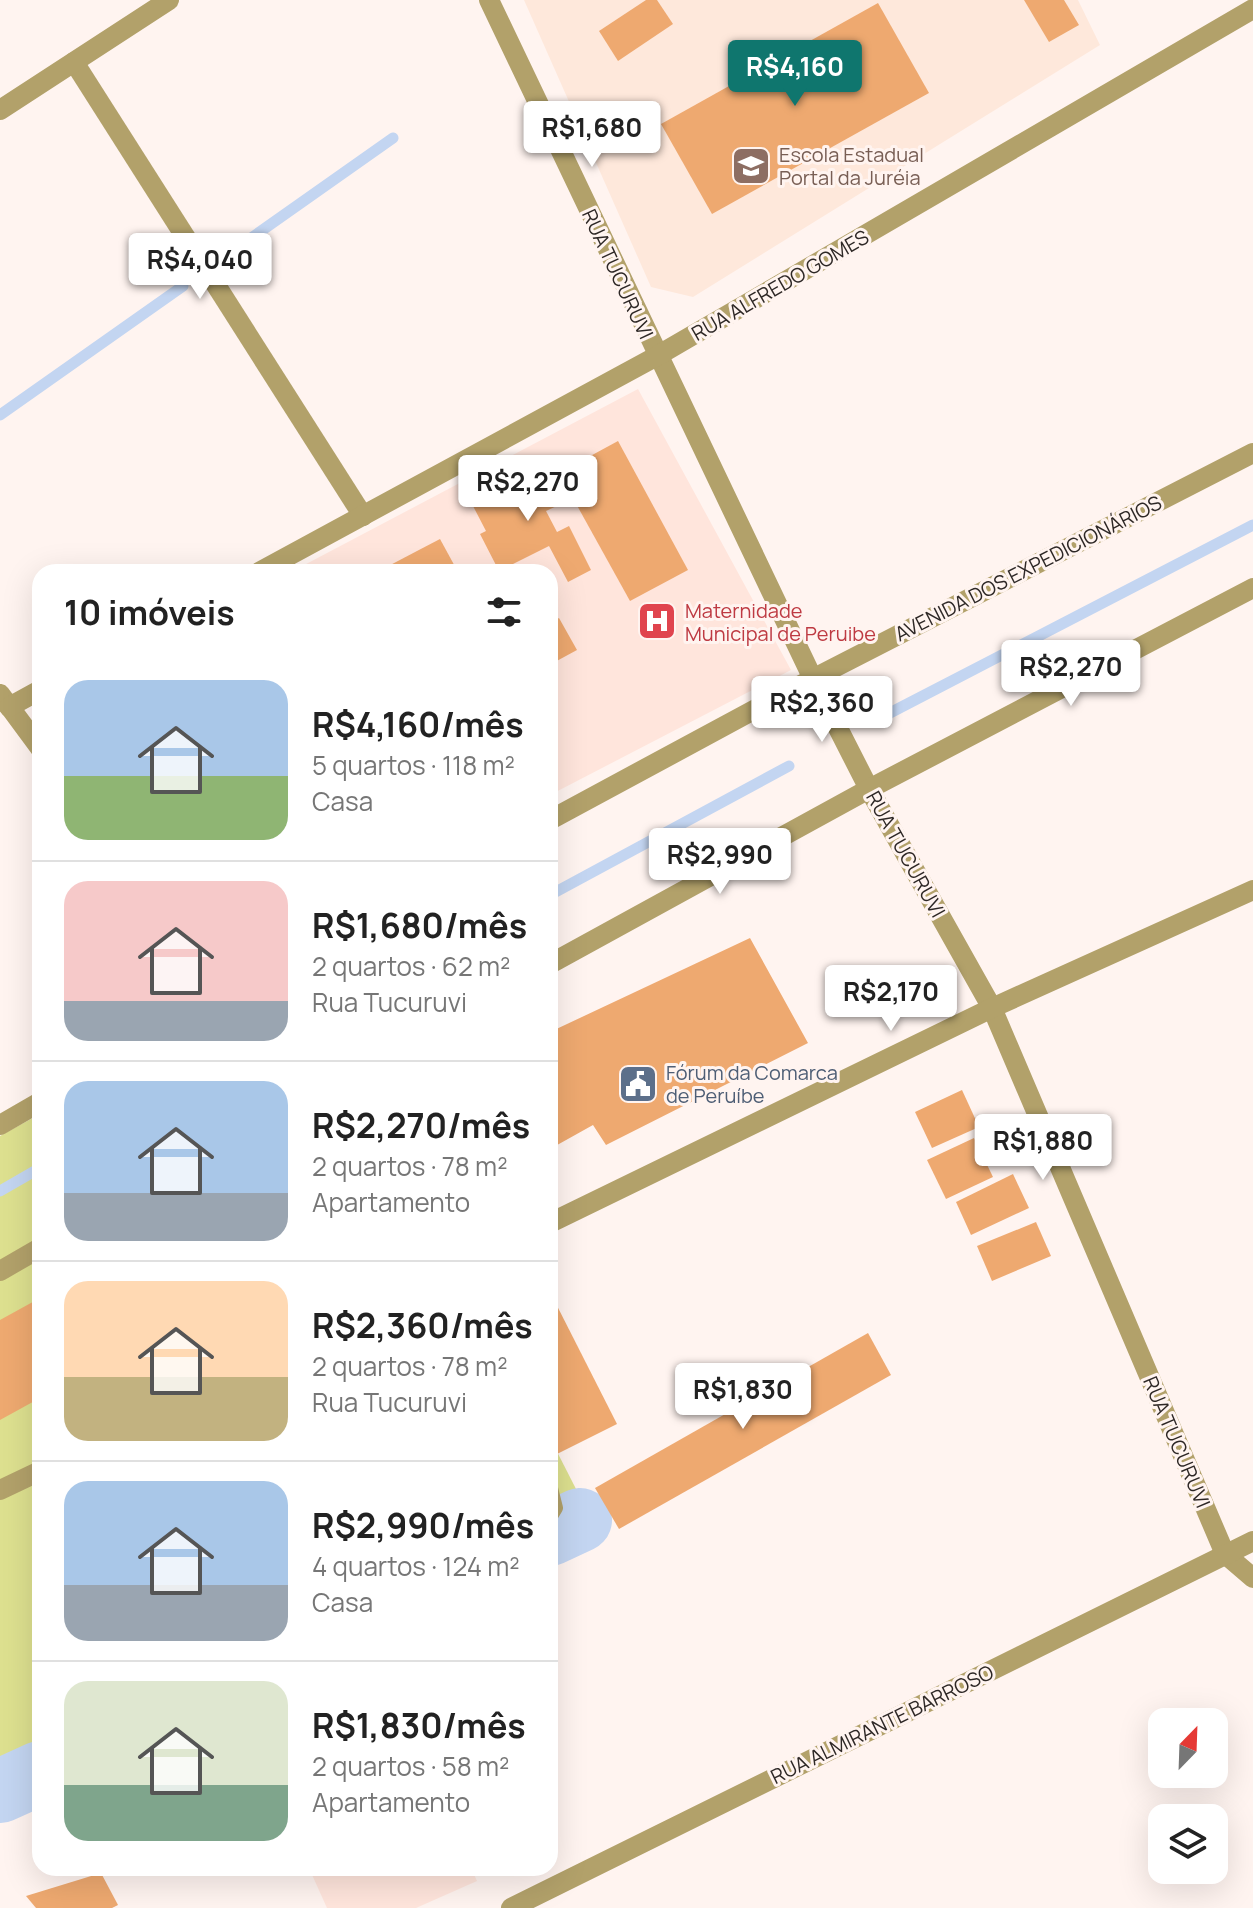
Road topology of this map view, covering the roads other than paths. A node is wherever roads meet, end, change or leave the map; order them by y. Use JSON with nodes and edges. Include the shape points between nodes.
{"nodes":[{"id":1,"x":169,"y":0,"type":"edge"},
{"id":2,"x":489,"y":0,"type":"edge"},
{"id":3,"x":1253,"y":9,"type":"edge"},
{"id":4,"x":74,"y":62,"type":"junction"},
{"id":5,"x":0,"y":110,"type":"edge"},
{"id":6,"x":657,"y":356,"type":"junction"},
{"id":7,"x":1253,"y":453,"type":"edge"},
{"id":8,"x":363,"y":516,"type":"junction"},
{"id":9,"x":274,"y":564,"type":"edge"},
{"id":10,"x":1253,"y":588,"type":"edge"},
{"id":11,"x":813,"y":679,"type":"junction"},
{"id":12,"x":32,"y":692,"type":"edge"},
{"id":13,"x":4,"y":700,"type":"edge"},
{"id":14,"x":32,"y":737,"type":"edge"},
{"id":15,"x":869,"y":789,"type":"junction"},
{"id":16,"x":558,"y":816,"type":"edge"},
{"id":17,"x":1253,"y":890,"type":"edge"},
{"id":18,"x":558,"y":960,"type":"edge"},
{"id":19,"x":992,"y":1008,"type":"junction"},
{"id":20,"x":32,"y":1107,"type":"edge"},
{"id":21,"x":0,"y":1125,"type":"edge"},
{"id":22,"x":558,"y":1219,"type":"edge"},
{"id":23,"x":32,"y":1253,"type":"edge"},
{"id":24,"x":0,"y":1271,"type":"edge"},
{"id":25,"x":32,"y":1475,"type":"edge"},
{"id":26,"x":0,"y":1490,"type":"edge"},
{"id":27,"x":1253,"y":1541,"type":"edge"},
{"id":28,"x":1225,"y":1554,"type":"junction"},
{"id":29,"x":1253,"y":1578,"type":"edge"},
{"id":30,"x":511,"y":1908,"type":"edge"}],
"edges":[{"from":1,"to":4,"type":"street"},
{"from":2,"to":6,"type":"street","name":"RUA TUCURUVI"},
{"from":3,"to":6,"type":"street","name":"RUA ALFREDO GOMES"},
{"from":4,"to":5,"type":"street"},
{"from":4,"to":8,"type":"street"},
{"from":6,"to":8,"type":"street","name":"RUA ALFREDO GOMES"},
{"from":6,"to":11,"type":"street","name":"RUA TUCURUVI"},
{"from":7,"to":11,"type":"street","name":"AVENIDA DOS EXPEDICIONÁRIOS"},
{"from":8,"to":9,"type":"street","name":"RUA ALFREDO GOMES"},
{"from":10,"to":15,"type":"street"},
{"from":11,"to":15,"type":"street","name":"RUA TUCURUVI"},
{"from":11,"to":16,"type":"street","name":"AVENIDA DOS EXPEDICIONÁRIOS"},
{"from":12,"to":13,"type":"street"},
{"from":13,"to":14,"type":"street"},
{"from":15,"to":18,"type":"street"},
{"from":15,"to":19,"type":"street","name":"RUA TUCURUVI"},
{"from":17,"to":19,"type":"street"},
{"from":19,"to":22,"type":"street"},
{"from":19,"to":28,"type":"street","name":"RUA TUCURUVI"},
{"from":20,"to":21,"type":"street"},
{"from":23,"to":24,"type":"street"},
{"from":25,"to":26,"type":"street"},
{"from":27,"to":28,"type":"street","name":"RUA ALMIRANTE BARROSO"},
{"from":28,"to":29,"type":"street","name":"RUA TUCURUVI"},
{"from":28,"to":30,"type":"street","name":"RUA ALMIRANTE BARROSO"}]}
